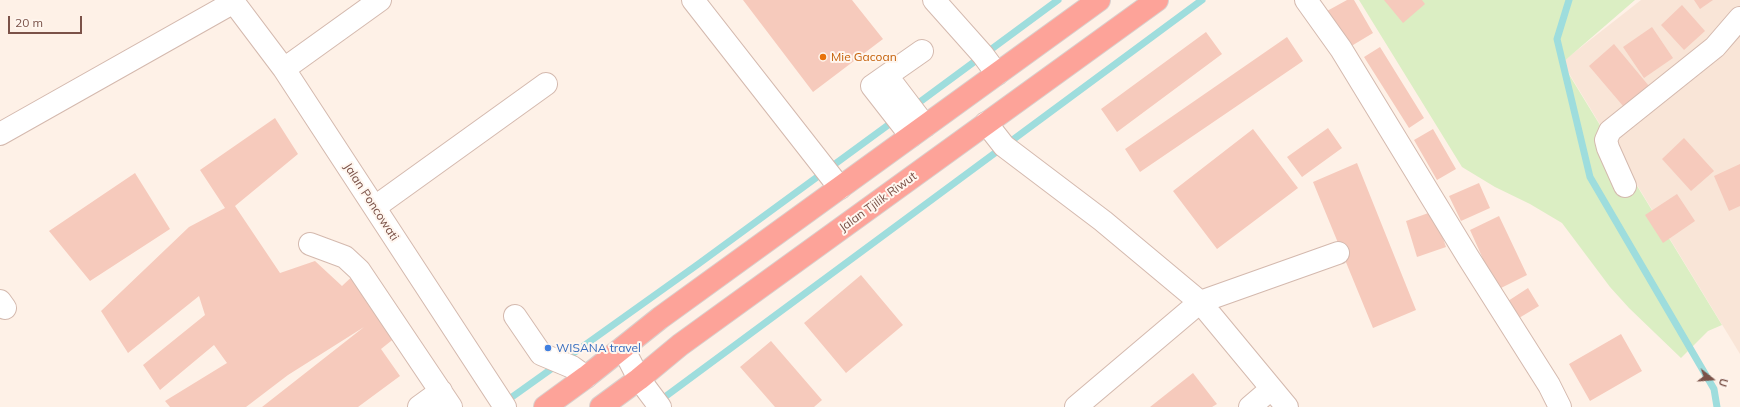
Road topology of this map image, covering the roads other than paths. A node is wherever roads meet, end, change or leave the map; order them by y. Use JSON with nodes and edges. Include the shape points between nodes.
{"nodes":[{"id":1,"x":380,"y":0,"type":"edge"},
{"id":2,"x":693,"y":0,"type":"edge"},
{"id":3,"x":934,"y":0,"type":"edge"},
{"id":4,"x":1099,"y":0,"type":"edge"},
{"id":5,"x":1157,"y":0,"type":"edge"},
{"id":6,"x":1306,"y":0,"type":"edge"},
{"id":7,"x":233,"y":1,"type":"edge"},
{"id":8,"x":1740,"y":18,"type":"edge"},
{"id":9,"x":922,"y":51,"type":"dead end"},
{"id":10,"x":284,"y":69,"type":"junction"},
{"id":11,"x":997,"y":74,"type":"junction"},
{"id":12,"x":546,"y":84,"type":"dead end"},
{"id":13,"x":986,"y":123,"type":"junction"},
{"id":14,"x":918,"y":131,"type":"junction"},
{"id":15,"x":0,"y":134,"type":"edge"},
{"id":16,"x":1625,"y":186,"type":"dead end"},
{"id":17,"x":840,"y":188,"type":"junction"},
{"id":18,"x":375,"y":207,"type":"junction"},
{"id":19,"x":310,"y":244,"type":"dead end"},
{"id":20,"x":1338,"y":253,"type":"dead end"},
{"id":21,"x":1200,"y":302,"type":"junction"},
{"id":22,"x":515,"y":316,"type":"dead end"},
{"id":23,"x":623,"y":348,"type":"junction"},
{"id":24,"x":586,"y":377,"type":"junction"},
{"id":25,"x":639,"y":379,"type":"junction"},
{"id":26,"x":1271,"y":389,"type":"junction"},
{"id":27,"x":446,"y":399,"type":"edge"},
{"id":28,"x":419,"y":407,"type":"edge"},
{"id":29,"x":505,"y":407,"type":"edge"},
{"id":30,"x":545,"y":407,"type":"edge"},
{"id":31,"x":601,"y":407,"type":"edge"},
{"id":32,"x":660,"y":407,"type":"edge"},
{"id":33,"x":1076,"y":407,"type":"edge"},
{"id":34,"x":1250,"y":407,"type":"edge"},
{"id":35,"x":1287,"y":407,"type":"edge"},
{"id":36,"x":1560,"y":407,"type":"edge"}],
"edges":[{"from":1,"to":10,"type":"street"},
{"from":2,"to":17,"type":"street"},
{"from":3,"to":11,"type":"street"},
{"from":4,"to":11,"type":"highway"},
{"from":5,"to":13,"type":"highway","name":"Jalan Tjilik Riwut"},
{"from":6,"to":36,"type":"street","via":[[1341,49],[1549,385]]},
{"from":7,"to":10,"type":"street","name":"Jalan Poncowati"},
{"from":7,"to":15,"type":"street"},
{"from":8,"to":16,"type":"street","via":[[1715,47],[1610,131],[1606,140],[1608,148]]},
{"from":9,"to":14,"type":"street","via":[[879,81]]},
{"from":10,"to":18,"type":"street","name":"Jalan Poncowati"},
{"from":11,"to":14,"type":"highway"},
{"from":12,"to":18,"type":"street"},
{"from":13,"to":21,"type":"street","via":[[1004,146],[1103,221]]},
{"from":13,"to":25,"type":"highway","name":"Jalan Tjilik Riwut","via":[[680,345]]},
{"from":14,"to":17,"type":"highway"},
{"from":17,"to":23,"type":"highway","via":[[660,318]]},
{"from":18,"to":29,"type":"street","name":"Jalan Poncowati"},
{"from":19,"to":27,"type":"street","via":[[346,256],[359,270]]},
{"from":20,"to":21,"type":"street"},
{"from":21,"to":26,"type":"street"},
{"from":21,"to":33,"type":"street"},
{"from":22,"to":24,"type":"street","via":[[541,354],[572,367]]},
{"from":23,"to":24,"type":"highway"},
{"from":23,"to":25,"type":"street"},
{"from":24,"to":30,"type":"highway"},
{"from":25,"to":31,"type":"highway","name":"Jalan Tjilik Riwut"},
{"from":25,"to":32,"type":"street"},
{"from":26,"to":34,"type":"street"},
{"from":26,"to":35,"type":"street"},
{"from":27,"to":28,"type":"street"}]}
